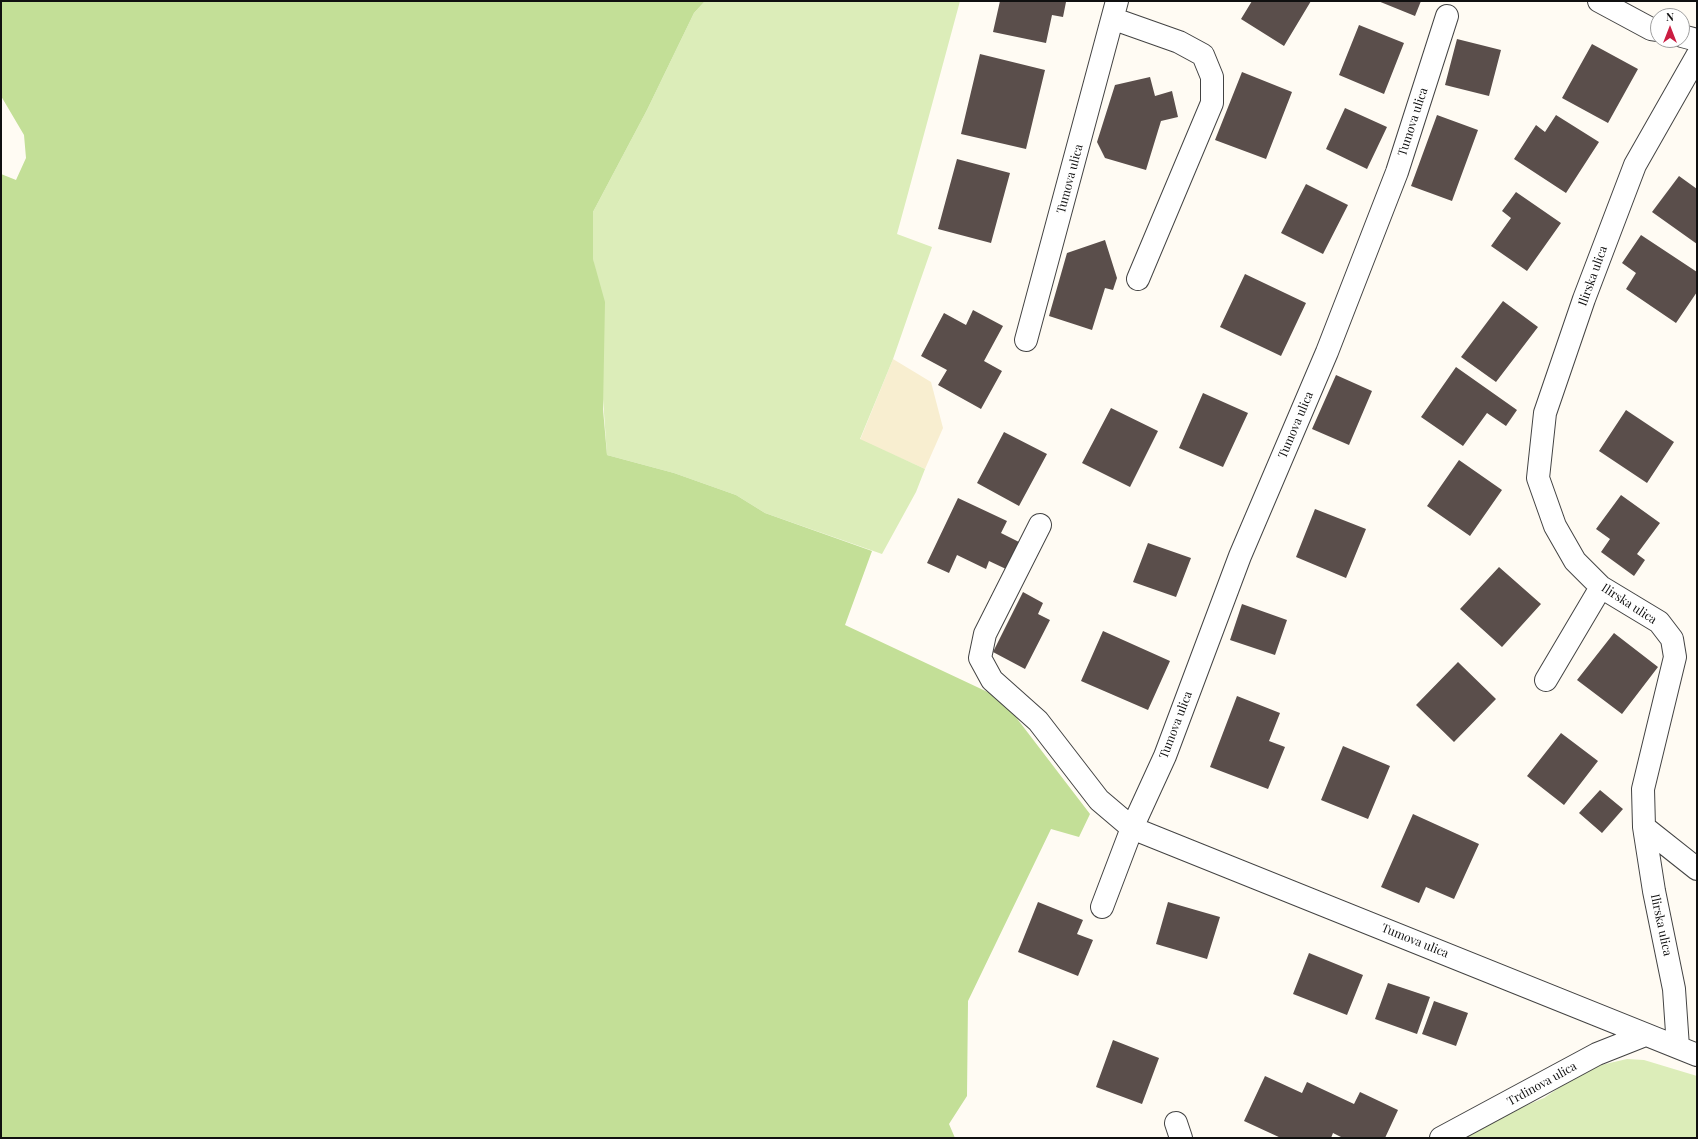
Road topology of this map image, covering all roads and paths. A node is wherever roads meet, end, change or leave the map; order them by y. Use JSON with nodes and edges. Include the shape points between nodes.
{"nodes":[{"id":1,"x":1599,"y":1,"type":"edge"},
{"id":2,"x":1116,"y":10,"type":"edge"},
{"id":3,"x":1447,"y":16,"type":"dead end"},
{"id":4,"x":1650,"y":28,"type":"edge"},
{"id":5,"x":1697,"y":56,"type":"edge"},
{"id":6,"x":1138,"y":279,"type":"dead end"},
{"id":7,"x":1026,"y":340,"type":"dead end"},
{"id":8,"x":1040,"y":524,"type":"dead end"},
{"id":9,"x":1601,"y":587,"type":"junction"},
{"id":10,"x":1546,"y":680,"type":"dead end"},
{"id":11,"x":1644,"y":827,"type":"junction"},
{"id":12,"x":1132,"y":828,"type":"junction"},
{"id":13,"x":1697,"y":869,"type":"edge"},
{"id":14,"x":1102,"y":907,"type":"dead end"},
{"id":15,"x":1645,"y":1035,"type":"junction"},
{"id":16,"x":1687,"y":1051,"type":"edge"},
{"id":17,"x":1441,"y":1138,"type":"edge"}],
"edges":[{"from":1,"to":4,"type":"street"},
{"from":2,"to":6,"type":"street","name":"Tumova ulica","via":[[1204,55],[1212,77],[1212,103]]},
{"from":2,"to":7,"type":"street","name":"Tumova ulica"},
{"from":3,"to":12,"type":"street","name":"Tumova ulica","via":[[1397,172],[1330,345],[1240,556],[1165,756]]},
{"from":5,"to":9,"type":"street","name":"Ilirska ulica","via":[[1635,164],[1545,413],[1538,478],[1555,526],[1575,561]]},
{"from":8,"to":12,"type":"street","name":"Tumova ulica","via":[[985,634],[980,658],[992,680],[1038,721],[1099,800]]},
{"from":9,"to":10,"type":"street"},
{"from":9,"to":11,"type":"street","name":"Ilirska ulica","via":[[1659,622],[1672,639],[1675,657],[1643,789]]},
{"from":11,"to":13,"type":"street"},
{"from":11,"to":16,"type":"street","name":"Ilirska ulica","via":[[1654,891]]},
{"from":12,"to":14,"type":"street"},
{"from":12,"to":15,"type":"street","name":"Tumova ulica"},
{"from":15,"to":16,"type":"street","name":"Tumova ulica"},
{"from":15,"to":17,"type":"street","name":"Trdinova ulica","via":[[1597,1054]]}]}
